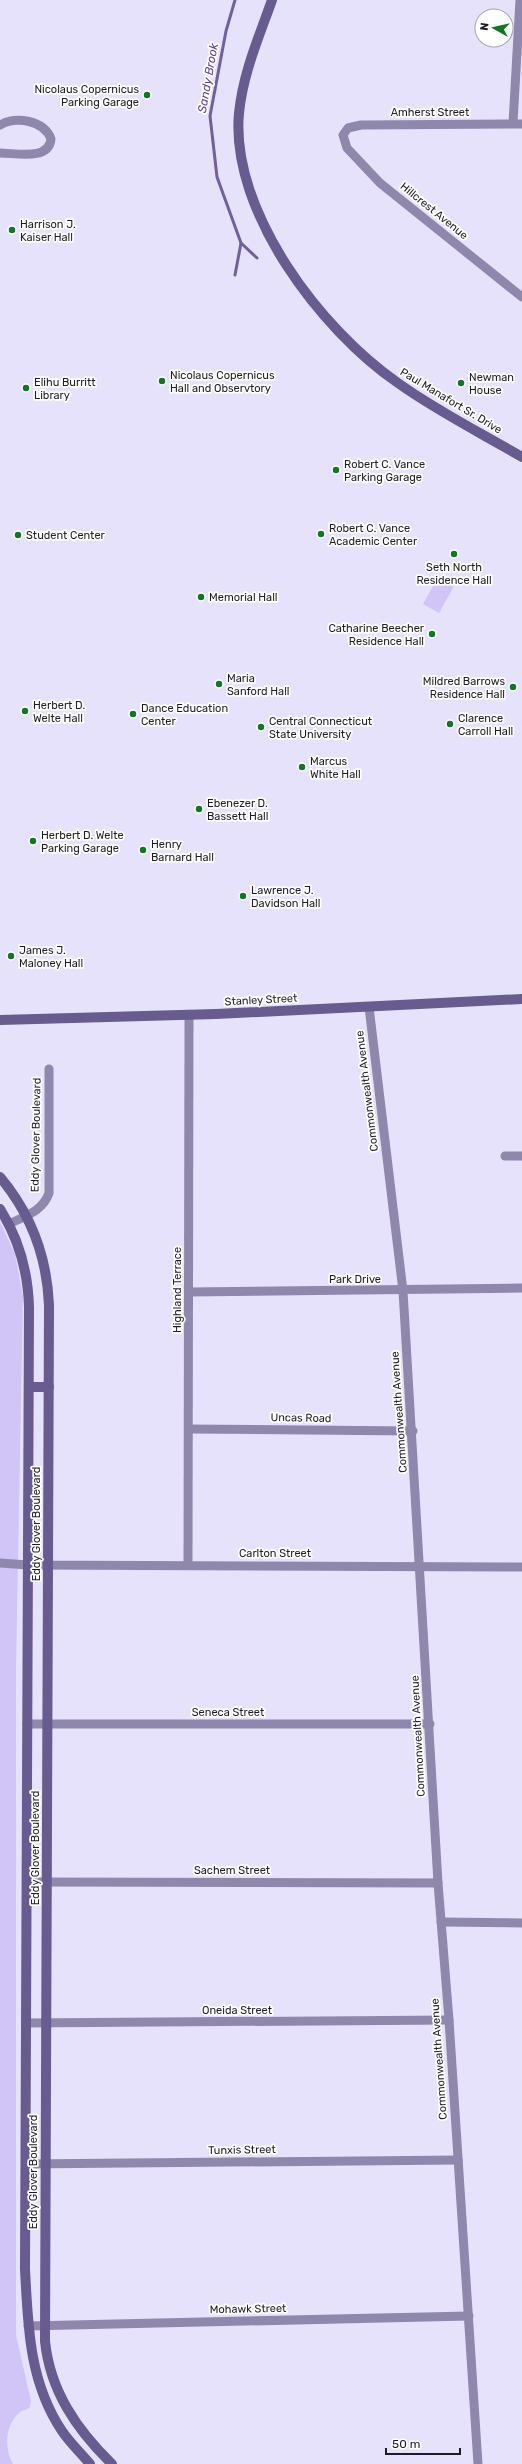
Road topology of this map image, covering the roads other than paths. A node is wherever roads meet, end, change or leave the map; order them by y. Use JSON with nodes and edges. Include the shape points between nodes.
{"nodes":[{"id":1,"x":272,"y":0,"type":"edge"},
{"id":2,"x":520,"y":0,"type":"edge"},
{"id":3,"x":0,"y":124,"type":"edge"},
{"id":4,"x":518,"y":124,"type":"edge"},
{"id":5,"x":343,"y":134,"type":"joint"},
{"id":6,"x":0,"y":153,"type":"edge"},
{"id":7,"x":522,"y":298,"type":"edge"},
{"id":8,"x":522,"y":457,"type":"edge"},
{"id":9,"x":522,"y":999,"type":"edge"},
{"id":10,"x":369,"y":1007,"type":"junction"},
{"id":11,"x":190,"y":1015,"type":"junction"},
{"id":12,"x":0,"y":1020,"type":"edge"},
{"id":13,"x":49,"y":1069,"type":"dead end"},
{"id":14,"x":505,"y":1156,"type":"dead end"},
{"id":15,"x":522,"y":1156,"type":"edge"},
{"id":16,"x":0,"y":1177,"type":"edge"},
{"id":17,"x":0,"y":1210,"type":"edge"},
{"id":18,"x":26,"y":1215,"type":"junction"},
{"id":19,"x":9,"y":1224,"type":"junction"},
{"id":20,"x":522,"y":1288,"type":"edge"},
{"id":21,"x":403,"y":1291,"type":"junction"},
{"id":22,"x":189,"y":1292,"type":"junction"},
{"id":23,"x":29,"y":1387,"type":"junction"},
{"id":24,"x":49,"y":1387,"type":"junction"},
{"id":25,"x":189,"y":1429,"type":"junction"},
{"id":26,"x":413,"y":1431,"type":"junction"},
{"id":27,"x":0,"y":1563,"type":"edge"},
{"id":28,"x":188,"y":1564,"type":"junction"},
{"id":29,"x":28,"y":1565,"type":"junction"},
{"id":30,"x":48,"y":1565,"type":"junction"},
{"id":31,"x":420,"y":1566,"type":"junction"},
{"id":32,"x":522,"y":1567,"type":"edge"},
{"id":33,"x":28,"y":1724,"type":"junction"},
{"id":34,"x":48,"y":1724,"type":"junction"},
{"id":35,"x":430,"y":1724,"type":"junction"},
{"id":36,"x":27,"y":1882,"type":"junction"},
{"id":37,"x":47,"y":1882,"type":"junction"},
{"id":38,"x":438,"y":1882,"type":"junction"},
{"id":39,"x":441,"y":1922,"type":"junction"},
{"id":40,"x":522,"y":1922,"type":"edge"},
{"id":41,"x":449,"y":2020,"type":"junction"},
{"id":42,"x":26,"y":2023,"type":"junction"},
{"id":43,"x":46,"y":2023,"type":"junction"},
{"id":44,"x":458,"y":2160,"type":"junction"},
{"id":45,"x":26,"y":2164,"type":"junction"},
{"id":46,"x":45,"y":2164,"type":"junction"},
{"id":47,"x":469,"y":2316,"type":"junction"},
{"id":48,"x":45,"y":2325,"type":"junction"},
{"id":49,"x":28,"y":2326,"type":"junction"},
{"id":50,"x":90,"y":2464,"type":"edge"},
{"id":51,"x":112,"y":2464,"type":"edge"},
{"id":52,"x":478,"y":2464,"type":"edge"}],
"edges":[{"from":1,"to":8,"type":"street","name":"Paul Manafort Sr. Drive","via":[[248,67],[239,114],[240,149],[251,195],[286,265],[321,312],[371,363],[426,401]]},
{"from":2,"to":4,"type":"street"},
{"from":3,"to":6,"type":"street","via":[[19,120],[33,123],[46,130],[51,139],[49,148],[42,153]]},
{"from":4,"to":5,"type":"street","name":"Amherst Street","via":[[361,125],[348,128]]},
{"from":5,"to":7,"type":"street","name":"Hillcrest Avenue","via":[[347,148],[380,183]]},
{"from":9,"to":10,"type":"street","name":"Stanley Street"},
{"from":10,"to":11,"type":"street","name":"Stanley Street"},
{"from":10,"to":21,"type":"street","name":"Commonwealth Avenue"},
{"from":11,"to":12,"type":"street","name":"Stanley Street"},
{"from":11,"to":22,"type":"street","name":"Highland Terrace"},
{"from":13,"to":18,"type":"street","name":"Eddy Glover Boulevard","via":[[49,1193],[46,1202]]},
{"from":14,"to":15,"type":"street"},
{"from":16,"to":18,"type":"street","name":"Eddy Glover Boulevard"},
{"from":17,"to":19,"type":"street","name":"Eddy Glover Boulevard"},
{"from":18,"to":19,"type":"street","name":"Eddy Glover Boulevard"},
{"from":18,"to":24,"type":"street","name":"Eddy Glover Boulevard","via":[[40,1249],[48,1283]]},
{"from":19,"to":23,"type":"street","name":"Eddy Glover Boulevard","via":[[28,1284]]},
{"from":20,"to":21,"type":"street","name":"Park Drive"},
{"from":21,"to":22,"type":"street","name":"Park Drive"},
{"from":21,"to":26,"type":"street","name":"Commonwealth Avenue"},
{"from":22,"to":25,"type":"street","name":"Highland Terrace"},
{"from":23,"to":24,"type":"street"},
{"from":23,"to":29,"type":"street","name":"Eddy Glover Boulevard"},
{"from":24,"to":30,"type":"street","name":"Eddy Glover Boulevard"},
{"from":25,"to":26,"type":"street","name":"Uncas Road"},
{"from":25,"to":28,"type":"street","name":"Highland Terrace"},
{"from":26,"to":31,"type":"street","name":"Commonwealth Avenue"},
{"from":27,"to":29,"type":"street","name":"Carlton Street"},
{"from":28,"to":30,"type":"street","name":"Carlton Street"},
{"from":28,"to":31,"type":"street","name":"Carlton Street"},
{"from":29,"to":30,"type":"street","name":"Carlton Street"},
{"from":29,"to":33,"type":"street","name":"Eddy Glover Boulevard"},
{"from":30,"to":34,"type":"street","name":"Eddy Glover Boulevard"},
{"from":31,"to":32,"type":"street","name":"Carlton Street"},
{"from":31,"to":35,"type":"street","name":"Commonwealth Avenue"},
{"from":33,"to":34,"type":"street","name":"Seneca Street"},
{"from":33,"to":36,"type":"street","name":"Eddy Glover Boulevard"},
{"from":34,"to":35,"type":"street","name":"Seneca Street"},
{"from":34,"to":37,"type":"street","name":"Eddy Glover Boulevard"},
{"from":35,"to":38,"type":"street","name":"Commonwealth Avenue"},
{"from":36,"to":37,"type":"street","name":"Sachem Street"},
{"from":36,"to":42,"type":"street","name":"Eddy Glover Boulevard"},
{"from":37,"to":38,"type":"street","name":"Sachem Street"},
{"from":37,"to":43,"type":"street","name":"Eddy Glover Boulevard"},
{"from":38,"to":39,"type":"street","name":"Commonwealth Avenue"},
{"from":39,"to":40,"type":"street"},
{"from":39,"to":41,"type":"street","name":"Commonwealth Avenue"},
{"from":41,"to":43,"type":"street","name":"Oneida Street"},
{"from":41,"to":44,"type":"street","name":"Commonwealth Avenue"},
{"from":42,"to":43,"type":"street","name":"Oneida Street"},
{"from":42,"to":45,"type":"street","name":"Eddy Glover Boulevard"},
{"from":43,"to":46,"type":"street","name":"Eddy Glover Boulevard"},
{"from":44,"to":46,"type":"street","name":"Tunxis Street"},
{"from":44,"to":47,"type":"street","name":"Commonwealth Avenue"},
{"from":45,"to":46,"type":"street","name":"Tunxis Street"},
{"from":45,"to":49,"type":"street","name":"Eddy Glover Boulevard","via":[[25,2269]]},
{"from":46,"to":48,"type":"street","name":"Eddy Glover Boulevard"},
{"from":47,"to":48,"type":"street","name":"Mohawk Street"},
{"from":47,"to":52,"type":"street","name":"Commonwealth Avenue"},
{"from":48,"to":49,"type":"street","name":"Mohawk Street"},
{"from":48,"to":51,"type":"street","name":"Eddy Glover Boulevard","via":[[46,2351],[52,2374],[67,2409],[86,2439]]},
{"from":49,"to":50,"type":"street","name":"Eddy Glover Boulevard","via":[[37,2381],[62,2431]]}]}
